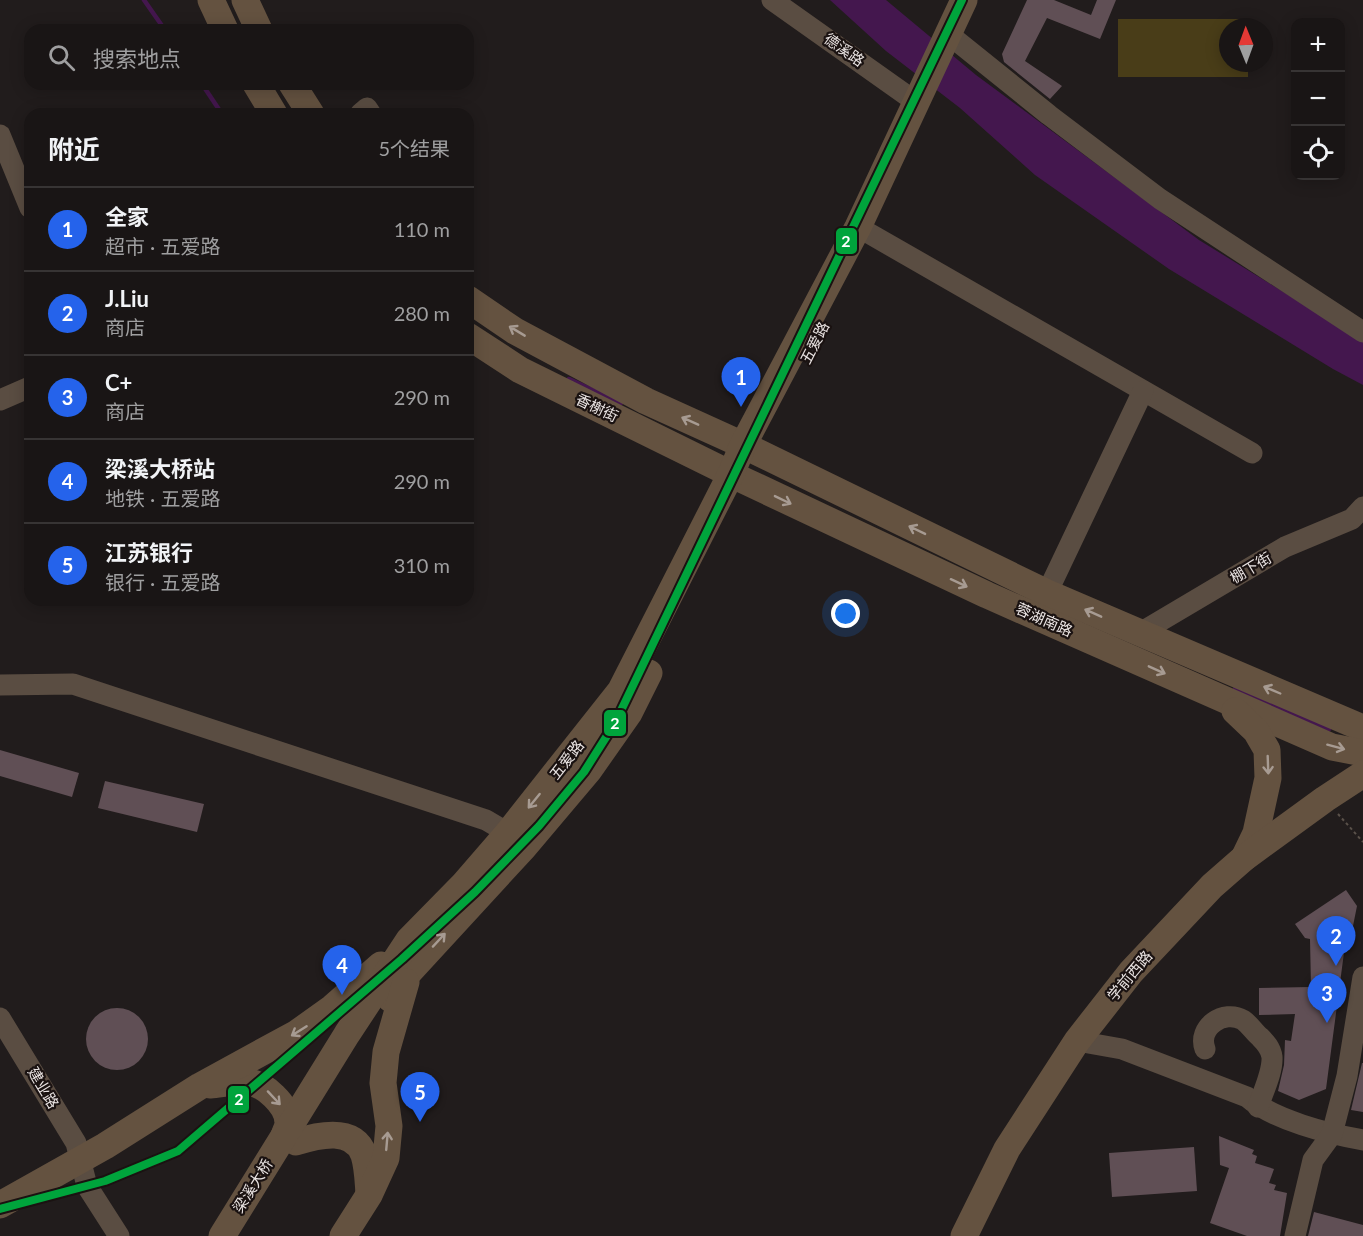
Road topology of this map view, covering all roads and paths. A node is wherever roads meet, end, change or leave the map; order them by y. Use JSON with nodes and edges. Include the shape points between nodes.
{"nodes":[{"id":1,"x":211,"y":0,"type":"edge"},
{"id":2,"x":245,"y":0,"type":"edge"},
{"id":3,"x":772,"y":0,"type":"edge"},
{"id":4,"x":964,"y":0,"type":"edge"},
{"id":5,"x":977,"y":0,"type":"edge"},
{"id":6,"x":222,"y":24,"type":"edge"},
{"id":7,"x":255,"y":24,"type":"edge"},
{"id":8,"x":952,"y":38,"type":"junction"},
{"id":9,"x":260,"y":90,"type":"edge"},
{"id":10,"x":296,"y":90,"type":"edge"},
{"id":11,"x":923,"y":95,"type":"junction"},
{"id":12,"x":270,"y":108,"type":"edge"},
{"id":13,"x":307,"y":108,"type":"edge"},
{"id":14,"x":0,"y":135,"type":"edge"},
{"id":15,"x":24,"y":193,"type":"edge"},
{"id":16,"x":864,"y":230,"type":"junction"},
{"id":17,"x":474,"y":303,"type":"edge"},
{"id":18,"x":1363,"y":332,"type":"edge"},
{"id":19,"x":474,"y":340,"type":"edge"},
{"id":20,"x":24,"y":390,"type":"edge"},
{"id":21,"x":1143,"y":391,"type":"junction"},
{"id":22,"x":0,"y":400,"type":"edge"},
{"id":23,"x":751,"y":449,"type":"junction"},
{"id":24,"x":1252,"y":453,"type":"dead end"},
{"id":25,"x":738,"y":478,"type":"junction"},
{"id":26,"x":1363,"y":507,"type":"edge"},
{"id":27,"x":1047,"y":593,"type":"junction"},
{"id":28,"x":1140,"y":633,"type":"junction"},
{"id":29,"x":1128,"y":657,"type":"junction"},
{"id":30,"x":0,"y":685,"type":"edge"},
{"id":31,"x":1226,"y":702,"type":"junction"},
{"id":32,"x":1363,"y":732,"type":"edge"},
{"id":33,"x":1363,"y":753,"type":"edge"},
{"id":34,"x":1363,"y":774,"type":"edge"},
{"id":35,"x":1324,"y":799,"type":"junction"},
{"id":36,"x":508,"y":833,"type":"junction"},
{"id":37,"x":1363,"y":842,"type":"edge"},
{"id":38,"x":1244,"y":858,"type":"junction"},
{"id":39,"x":408,"y":940,"type":"junction"},
{"id":40,"x":410,"y":972,"type":"junction"},
{"id":41,"x":1363,"y":976,"type":"edge"},
{"id":42,"x":0,"y":1018,"type":"edge"},
{"id":43,"x":1077,"y":1041,"type":"junction"},
{"id":44,"x":1205,"y":1049,"type":"dead end"},
{"id":45,"x":200,"y":1086,"type":"junction"},
{"id":46,"x":1258,"y":1107,"type":"junction"},
{"id":47,"x":1332,"y":1134,"type":"junction"},
{"id":48,"x":290,"y":1139,"type":"junction"},
{"id":49,"x":1362,"y":1140,"type":"edge"},
{"id":50,"x":79,"y":1160,"type":"junction"},
{"id":51,"x":369,"y":1195,"type":"junction"},
{"id":52,"x":0,"y":1205,"type":"edge"},
{"id":53,"x":119,"y":1236,"type":"edge"},
{"id":54,"x":222,"y":1236,"type":"edge"},
{"id":55,"x":238,"y":1236,"type":"edge"},
{"id":56,"x":343,"y":1236,"type":"edge"},
{"id":57,"x":964,"y":1236,"type":"edge"},
{"id":58,"x":1295,"y":1236,"type":"edge"}],
"edges":[{"from":1,"to":6,"type":"main road"},
{"from":2,"to":7,"type":"main road"},
{"from":3,"to":11,"type":"street","name":"德溪路"},
{"from":4,"to":8,"type":"main road"},
{"from":5,"to":8,"type":"main road"},
{"from":8,"to":11,"type":"main road","name":"五爱路"},
{"from":8,"to":18,"type":"street","via":[[1160,199]]},
{"from":9,"to":12,"type":"main road"},
{"from":10,"to":13,"type":"main road"},
{"from":11,"to":16,"type":"main road","name":"五爱路"},
{"from":14,"to":15,"type":"street"},
{"from":16,"to":21,"type":"street"},
{"from":16,"to":23,"type":"main road","name":"五爱路"},
{"from":23,"to":17,"type":"main road","name":"蓉湖南路","one_way":true,"via":[[636,396],[515,331]]},
{"from":19,"to":25,"type":"main road","name":"香榭街","via":[[520,370]]},
{"from":20,"to":22,"type":"street"},
{"from":21,"to":24,"type":"street"},
{"from":21,"to":27,"type":"street"},
{"from":23,"to":25,"type":"main road","name":"五爱路"},
{"from":27,"to":23,"type":"main road","name":"蓉湖南路","one_way":true},
{"from":25,"to":29,"type":"main road","name":"蓉湖南路","one_way":true,"via":[[987,596]]},
{"from":25,"to":36,"type":"main road","name":"五爱路","one_way":true,"via":[[621,690]]},
{"from":40,"to":25,"type":"main road","name":"五爱路","one_way":true,"via":[[524,847],[589,770],[629,713]]},
{"from":26,"to":28,"type":"street","name":"棚下街","via":[[1352,519],[1285,547]]},
{"from":28,"to":27,"type":"main road","name":"蓉湖南路","one_way":true},
{"from":28,"to":29,"type":"main road"},
{"from":32,"to":28,"type":"main road","name":"蓉湖南路","one_way":true,"via":[[1358,726]]},
{"from":29,"to":31,"type":"main road","name":"蓉湖南路","one_way":true},
{"from":30,"to":36,"type":"street","via":[[73,684],[486,820]]},
{"from":31,"to":33,"type":"main road","name":"蓉湖南路","one_way":true,"via":[[1332,747]]},
{"from":31,"to":38,"type":"main road","one_way":true,"via":[[1256,731],[1267,750],[1268,778],[1256,833]]},
{"from":34,"to":35,"type":"main road","name":"学前西路"},
{"from":35,"to":37,"type":"path"},
{"from":35,"to":38,"type":"main road","name":"学前西路"},
{"from":36,"to":39,"type":"main road","name":"五爱路"},
{"from":38,"to":43,"type":"main road","name":"学前西路","via":[[1131,972]]},
{"from":39,"to":45,"type":"main road","one_way":true,"via":[[297,1033]]},
{"from":39,"to":48,"type":"main road","name":"五爱路","via":[[347,1034]]},
{"from":40,"to":48,"type":"main road","name":"五爱路"},
{"from":51,"to":40,"type":"main road","one_way":true,"via":[[386,1158],[386,1052]]},
{"from":41,"to":47,"type":"street","via":[[1347,1076]]},
{"from":42,"to":50,"type":"street","name":"建业路","via":[[76,1143]]},
{"from":43,"to":46,"type":"street","via":[[1112,1060],[1245,1107]]},
{"from":43,"to":57,"type":"main road","name":"学前西路","via":[[1007,1149]]},
{"from":44,"to":46,"type":"street","via":[[1204,1032],[1226,1017],[1242,1019],[1267,1044],[1271,1068]]},
{"from":45,"to":48,"type":"main road","one_way":true,"via":[[249,1082],[264,1089],[284,1110]]},
{"from":45,"to":50,"type":"main road"},
{"from":46,"to":47,"type":"street"},
{"from":47,"to":49,"type":"street"},
{"from":47,"to":58,"type":"street","via":[[1313,1160]]},
{"from":48,"to":51,"type":"main road","via":[[336,1134],[354,1140],[363,1153]]},
{"from":48,"to":54,"type":"main road","name":"梁溪大桥"},
{"from":48,"to":55,"type":"main road","name":"梁溪大桥"},
{"from":50,"to":52,"type":"main road"},
{"from":50,"to":53,"type":"street","name":"建业路","via":[[87,1186]]},
{"from":51,"to":56,"type":"main road"}]}
